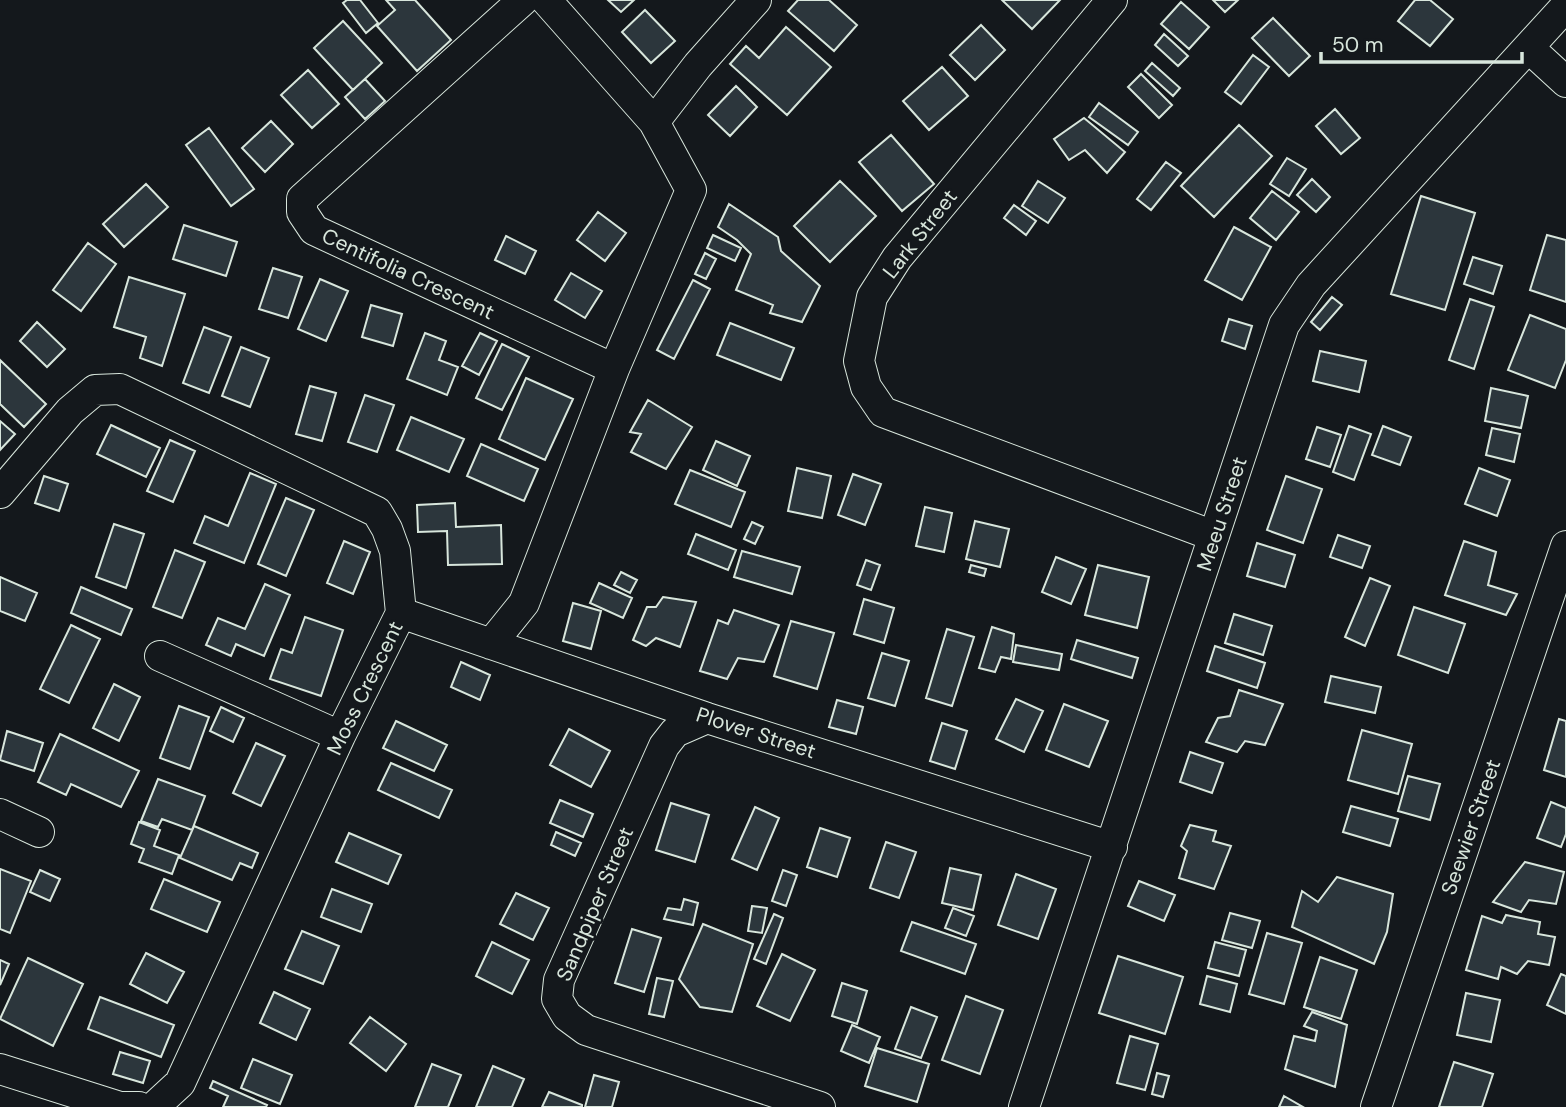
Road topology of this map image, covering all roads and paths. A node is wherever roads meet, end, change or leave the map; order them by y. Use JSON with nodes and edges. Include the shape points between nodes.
{"nodes":[{"id":1,"x":523,"y":0,"type":"edge"},
{"id":2,"x":546,"y":0,"type":"edge"},
{"id":3,"x":755,"y":0,"type":"edge"},
{"id":4,"x":1112,"y":0,"type":"edge"},
{"id":5,"x":1566,"y":6,"type":"edge"},
{"id":6,"x":1529,"y":48,"type":"junction"},
{"id":7,"x":1566,"y":82,"type":"edge"},
{"id":8,"x":653,"y":122,"type":"junction"},
{"id":9,"x":614,"y":369,"type":"junction"},
{"id":10,"x":0,"y":493,"type":"edge"},
{"id":11,"x":1214,"y":536,"type":"junction"},
{"id":12,"x":1566,"y":546,"type":"edge"},
{"id":13,"x":401,"y":613,"type":"junction"},
{"id":14,"x":491,"y":644,"type":"junction"},
{"id":15,"x":160,"y":656,"type":"dead end"},
{"id":16,"x":706,"y":718,"type":"junction"},
{"id":17,"x":340,"y":736,"type":"junction"},
{"id":18,"x":0,"y":814,"type":"edge"},
{"id":19,"x":39,"y":832,"type":"dead end"},
{"id":20,"x":1112,"y":848,"type":"junction"},
{"id":21,"x":0,"y":1069,"type":"edge"},
{"id":22,"x":139,"y":1107,"type":"edge"},
{"id":23,"x":154,"y":1107,"type":"edge"},
{"id":24,"x":820,"y":1107,"type":"edge"},
{"id":25,"x":1024,"y":1107,"type":"edge"},
{"id":26,"x":1376,"y":1107,"type":"edge"}],
"edges":[{"from":1,"to":9,"type":"street","name":"Centifolia Crescent","via":[[302,199],[302,212],[314,230]]},
{"from":2,"to":8,"type":"street"},
{"from":3,"to":8,"type":"street"},
{"from":4,"to":11,"type":"street","name":"Lark Street","via":[[897,258],[872,297],[859,361],[866,387],[883,412]]},
{"from":5,"to":6,"type":"street","name":"Meeu Street"},
{"from":6,"to":7,"type":"street"},
{"from":6,"to":11,"type":"street","name":"Meeu Street","via":[[1296,305],[1284,325]]},
{"from":8,"to":9,"type":"street","via":[[691,190]]},
{"from":9,"to":14,"type":"street","via":[[524,603]]},
{"from":10,"to":13,"type":"street","name":"Moss Crescent","via":[[70,411],[95,390],[120,389],[377,512],[395,551]]},
{"from":11,"to":20,"type":"street","name":"Meeu Street"},
{"from":12,"to":26,"type":"street","name":"Seewier Street"},
{"from":13,"to":14,"type":"street","name":"Plover Street"},
{"from":13,"to":17,"type":"street","name":"Moss Crescent"},
{"from":14,"to":16,"type":"street","name":"Plover Street"},
{"from":15,"to":17,"type":"street"},
{"from":16,"to":20,"type":"street","name":"Plover Street"},
{"from":16,"to":24,"type":"street","name":"Sandpiper Street","via":[[675,732],[664,746],[559,980],[557,999],[567,1016],[586,1030]]},
{"from":17,"to":23,"type":"street","name":"Moss Crescent","via":[[180,1083]]},
{"from":18,"to":19,"type":"street"},
{"from":20,"to":25,"type":"street","name":"Meeu Street"},
{"from":21,"to":22,"type":"street","via":[[120,1107]]}]}
